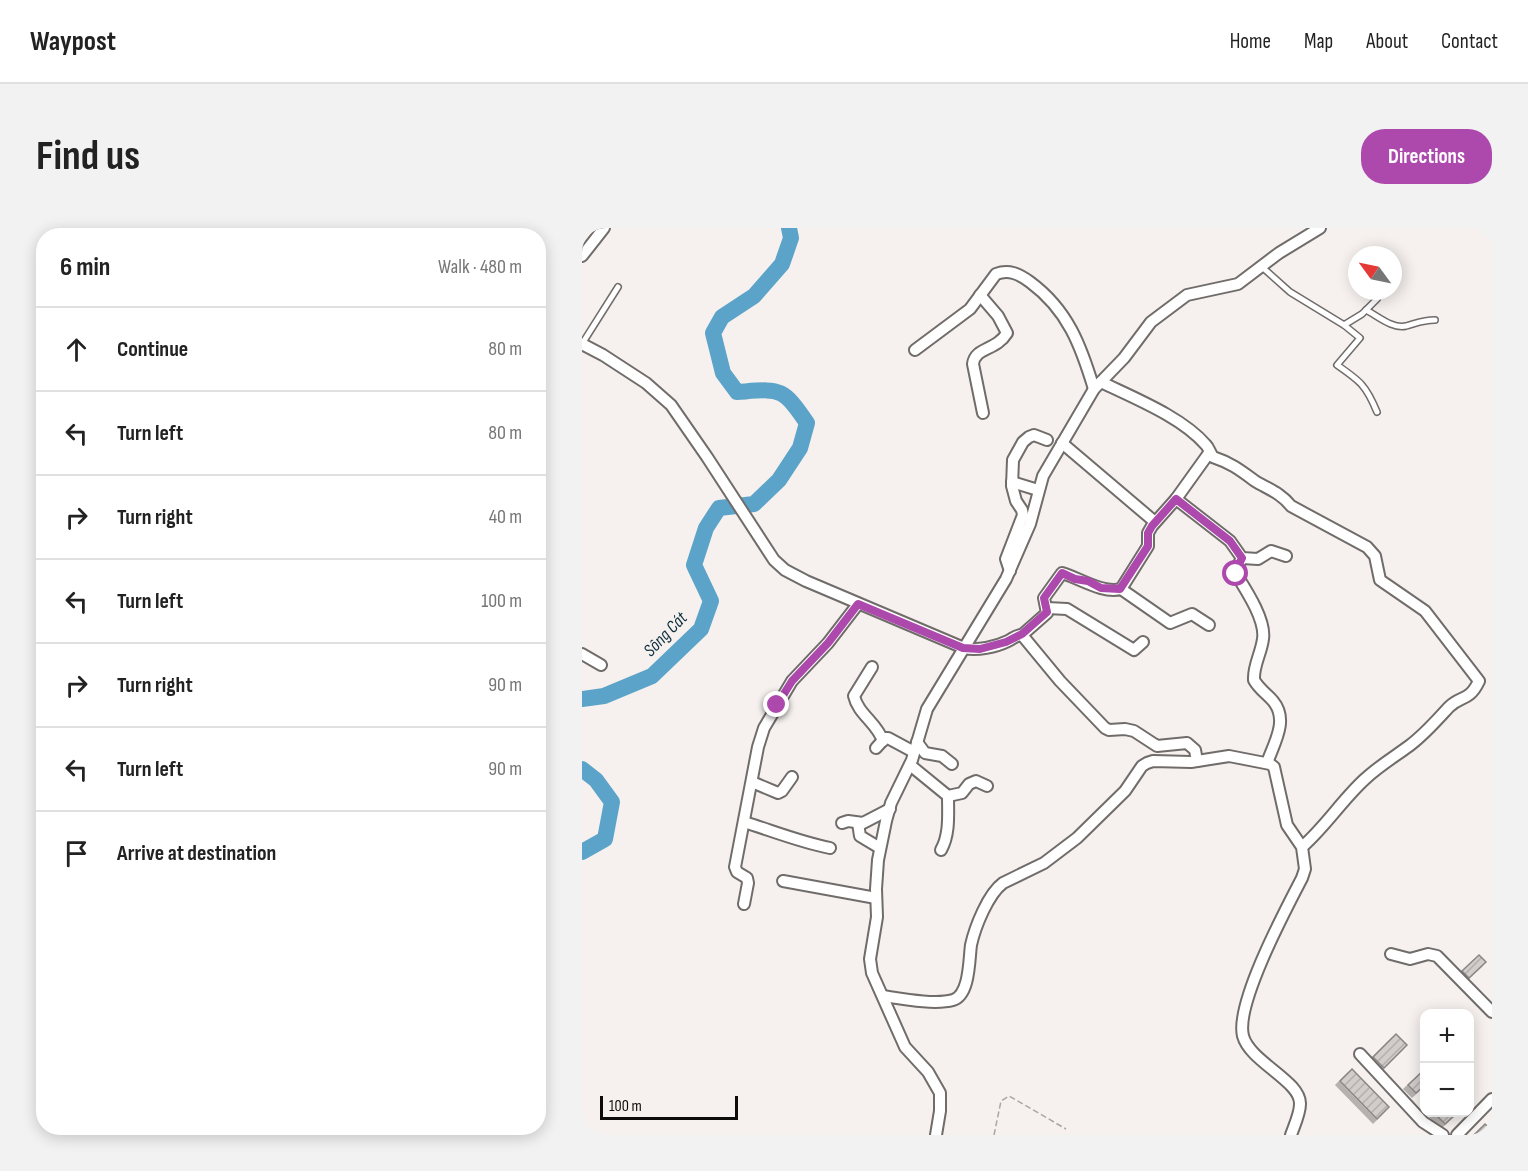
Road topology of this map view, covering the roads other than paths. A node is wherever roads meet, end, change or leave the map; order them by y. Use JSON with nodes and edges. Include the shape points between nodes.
{"nodes":[{"id":1,"x":604,"y":228,"type":"edge"},
{"id":2,"x":1320,"y":228,"type":"edge"},
{"id":3,"x":582,"y":256,"type":"edge"},
{"id":4,"x":1262,"y":267,"type":"junction"},
{"id":5,"x":618,"y":287,"type":"dead end"},
{"id":6,"x":980,"y":296,"type":"junction"},
{"id":7,"x":1376,"y":300,"type":"edge"},
{"id":8,"x":1366,"y":310,"type":"junction"},
{"id":9,"x":1435,"y":321,"type":"dead end"},
{"id":10,"x":1344,"y":325,"type":"junction"},
{"id":11,"x":582,"y":344,"type":"edge"},
{"id":12,"x":915,"y":350,"type":"dead end"},
{"id":13,"x":1098,"y":385,"type":"junction"},
{"id":14,"x":983,"y":412,"type":"dead end"},
{"id":15,"x":1377,"y":412,"type":"dead end"},
{"id":16,"x":1047,"y":440,"type":"dead end"},
{"id":17,"x":1062,"y":443,"type":"junction"},
{"id":18,"x":1209,"y":453,"type":"junction"},
{"id":19,"x":1012,"y":482,"type":"junction"},
{"id":20,"x":1038,"y":490,"type":"junction"},
{"id":21,"x":1176,"y":499,"type":"junction"},
{"id":22,"x":1155,"y":522,"type":"junction"},
{"id":23,"x":1286,"y":556,"type":"dead end"},
{"id":24,"x":1242,"y":558,"type":"junction"},
{"id":25,"x":1010,"y":571,"type":"junction"},
{"id":26,"x":1121,"y":589,"type":"junction"},
{"id":27,"x":858,"y":604,"type":"junction"},
{"id":28,"x":1047,"y":608,"type":"junction"},
{"id":29,"x":1209,"y":625,"type":"dead end"},
{"id":30,"x":1022,"y":634,"type":"junction"},
{"id":31,"x":1143,"y":642,"type":"dead end"},
{"id":32,"x":963,"y":648,"type":"junction"},
{"id":33,"x":582,"y":654,"type":"edge"},
{"id":34,"x":601,"y":665,"type":"dead end"},
{"id":35,"x":872,"y":666,"type":"dead end"},
{"id":36,"x":916,"y":747,"type":"junction"},
{"id":37,"x":1197,"y":760,"type":"junction"},
{"id":38,"x":1267,"y":763,"type":"junction"},
{"id":39,"x":952,"y":764,"type":"dead end"},
{"id":40,"x":910,"y":765,"type":"junction"},
{"id":41,"x":792,"y":777,"type":"dead end"},
{"id":42,"x":752,"y":782,"type":"junction"},
{"id":43,"x":987,"y":786,"type":"dead end"},
{"id":44,"x":948,"y":796,"type":"junction"},
{"id":45,"x":890,"y":809,"type":"junction"},
{"id":46,"x":744,"y":822,"type":"junction"},
{"id":47,"x":842,"y":823,"type":"dead end"},
{"id":48,"x":858,"y":823,"type":"junction"},
{"id":49,"x":1302,"y":847,"type":"junction"},
{"id":50,"x":830,"y":848,"type":"dead end"},
{"id":51,"x":880,"y":848,"type":"junction"},
{"id":52,"x":941,"y":850,"type":"dead end"},
{"id":53,"x":783,"y":881,"type":"dead end"},
{"id":54,"x":876,"y":898,"type":"junction"},
{"id":55,"x":744,"y":904,"type":"dead end"},
{"id":56,"x":1390,"y":954,"type":"dead end"},
{"id":57,"x":883,"y":996,"type":"junction"},
{"id":58,"x":1492,"y":1012,"type":"edge"},
{"id":59,"x":1360,"y":1054,"type":"dead end"},
{"id":60,"x":1492,"y":1100,"type":"edge"},
{"id":61,"x":936,"y":1135,"type":"edge"},
{"id":62,"x":1291,"y":1135,"type":"edge"},
{"id":63,"x":1443,"y":1135,"type":"edge"},
{"id":64,"x":1457,"y":1135,"type":"edge"}],
"edges":[{"from":1,"to":3,"type":"street"},
{"from":2,"to":4,"type":"street"},
{"from":4,"to":10,"type":"lane","via":[[1290,292]]},
{"from":4,"to":13,"type":"street","via":[[1234,286],[1187,295],[1151,322]]},
{"from":5,"to":11,"type":"lane"},
{"from":6,"to":12,"type":"street","via":[[956,321]]},
{"from":6,"to":13,"type":"street","via":[[996,274],[1012,272],[1047,295],[1070,327]]},
{"from":6,"to":14,"type":"street","via":[[1007,333],[997,345],[974,358]]},
{"from":7,"to":8,"type":"lane"},
{"from":8,"to":9,"type":"lane","via":[[1400,327]]},
{"from":8,"to":10,"type":"lane"},
{"from":10,"to":15,"type":"lane","via":[[1360,338],[1337,365],[1362,382]]},
{"from":11,"to":27,"type":"street","via":[[666,399],[774,560],[785,570]]},
{"from":13,"to":17,"type":"street"},
{"from":13,"to":18,"type":"street","via":[[1165,414],[1208,446]]},
{"from":16,"to":19,"type":"street","via":[[1034,435],[1023,442],[1013,460]]},
{"from":17,"to":20,"type":"street"},
{"from":17,"to":22,"type":"street"},
{"from":18,"to":21,"type":"street"},
{"from":18,"to":49,"type":"street","via":[[1283,496],[1291,506],[1367,547],[1375,556],[1380,580],[1425,611],[1479,681],[1467,697],[1452,704],[1412,743],[1363,780]]},
{"from":19,"to":20,"type":"street"},
{"from":19,"to":25,"type":"street","via":[[1023,515],[1006,559]]},
{"from":20,"to":25,"type":"street","via":[[1030,524]]},
{"from":21,"to":22,"type":"street"},
{"from":21,"to":24,"type":"street","via":[[1230,541]]},
{"from":22,"to":26,"type":"street","via":[[1148,533],[1148,546]]},
{"from":23,"to":24,"type":"street","via":[[1270,551],[1258,559]]},
{"from":24,"to":38,"type":"street","via":[[1236,574],[1257,610],[1263,633],[1254,680],[1281,715],[1281,726]]},
{"from":25,"to":32,"type":"street"},
{"from":26,"to":28,"type":"street","via":[[1101,588],[1062,573],[1044,598]]},
{"from":26,"to":29,"type":"street","via":[[1170,623],[1192,614]]},
{"from":27,"to":32,"type":"street"},
{"from":27,"to":42,"type":"street","via":[[792,681],[762,733]]},
{"from":28,"to":30,"type":"street","via":[[1044,616]]},
{"from":28,"to":31,"type":"street","via":[[1067,609],[1134,650]]},
{"from":30,"to":32,"type":"street","via":[[989,647]]},
{"from":30,"to":37,"type":"street","via":[[1105,728],[1131,729],[1157,746],[1188,744],[1195,750]]},
{"from":32,"to":36,"type":"street","via":[[927,709]]},
{"from":33,"to":34,"type":"street"},
{"from":35,"to":36,"type":"street","via":[[854,696],[860,710],[880,732],[880,744],[885,738]]},
{"from":36,"to":39,"type":"street"},
{"from":36,"to":40,"type":"street"},
{"from":37,"to":38,"type":"street","via":[[1229,756]]},
{"from":37,"to":57,"type":"street","via":[[1144,764],[1125,790],[1077,838],[1044,863],[999,885],[977,925],[965,986],[958,998],[950,1001]]},
{"from":38,"to":49,"type":"street","via":[[1274,767],[1289,830]]},
{"from":40,"to":44,"type":"street"},
{"from":40,"to":45,"type":"street"},
{"from":41,"to":42,"type":"street","via":[[778,793]]},
{"from":42,"to":46,"type":"street"},
{"from":43,"to":44,"type":"street","via":[[976,781],[962,793]]},
{"from":44,"to":52,"type":"street","via":[[948,829]]},
{"from":45,"to":48,"type":"street"},
{"from":45,"to":51,"type":"street"},
{"from":46,"to":50,"type":"street"},
{"from":46,"to":55,"type":"street","via":[[735,867],[747,878]]},
{"from":47,"to":48,"type":"street"},
{"from":48,"to":51,"type":"street","via":[[860,836]]},
{"from":49,"to":62,"type":"street","via":[[1304,873],[1270,940],[1247,1000],[1242,1032],[1252,1051],[1298,1094],[1300,1106]]},
{"from":51,"to":54,"type":"street"},
{"from":53,"to":54,"type":"street"},
{"from":54,"to":57,"type":"street","via":[[870,963]]},
{"from":56,"to":58,"type":"street","via":[[1410,959],[1437,956]]},
{"from":57,"to":61,"type":"street","via":[[905,1047],[928,1072],[940,1093]]},
{"from":59,"to":63,"type":"street","via":[[1423,1122]]},
{"from":60,"to":64,"type":"street"}]}
